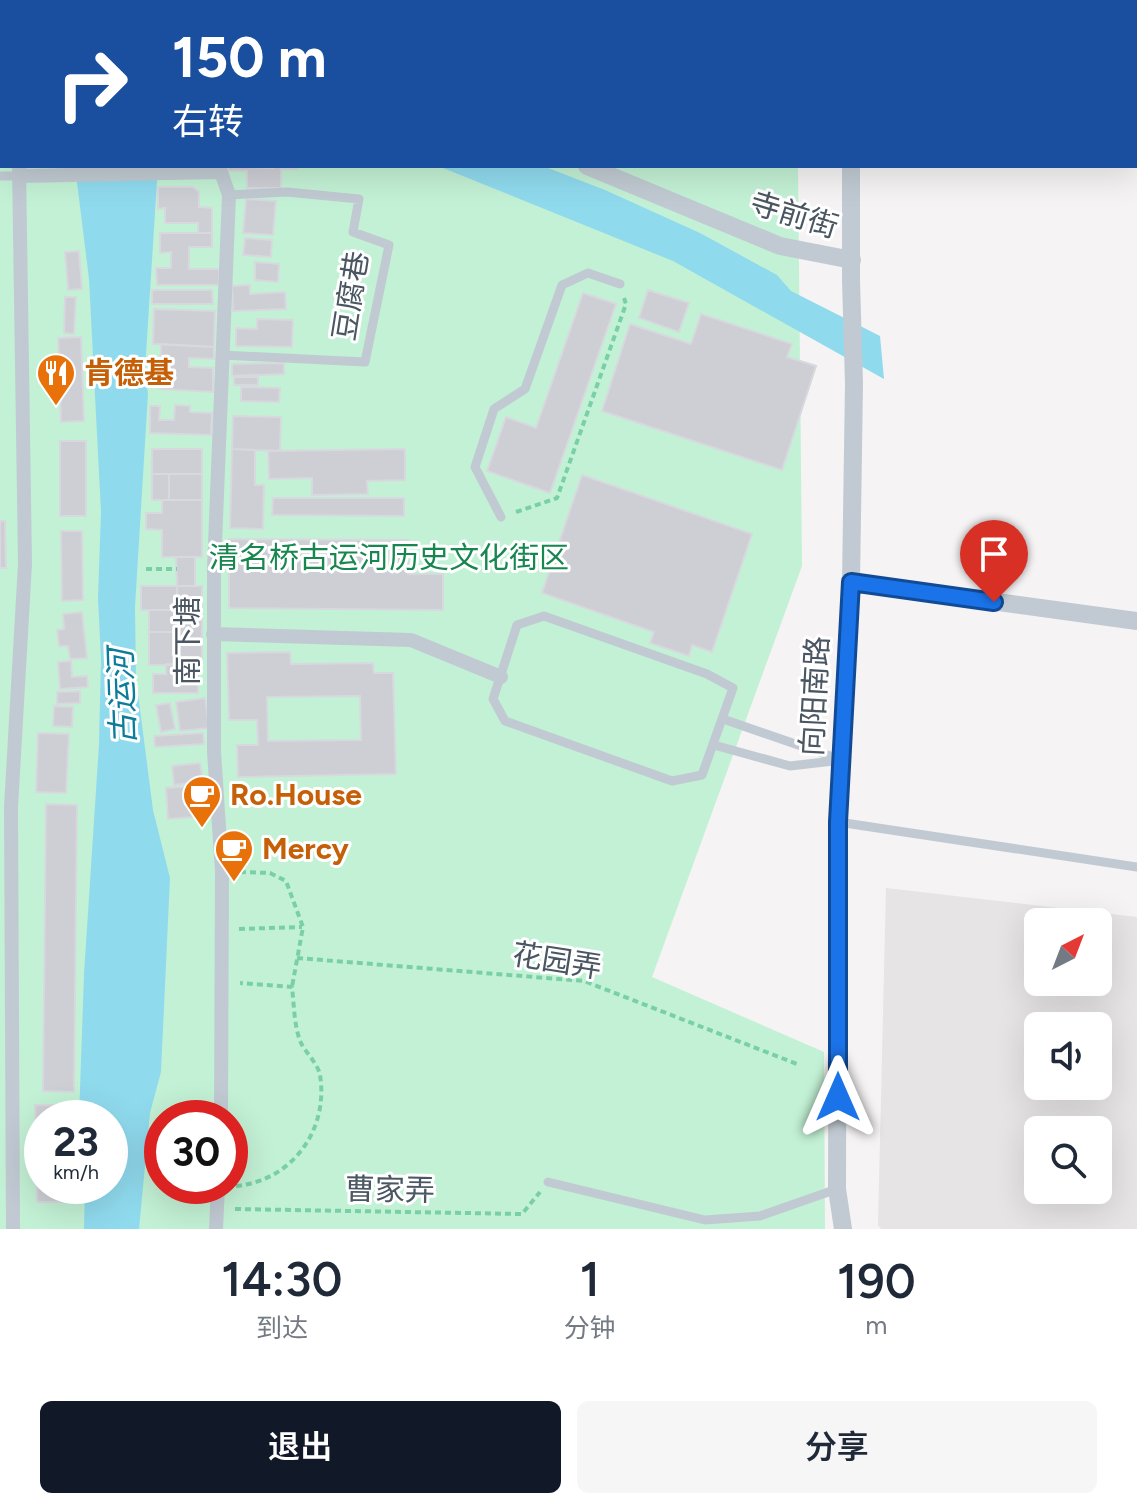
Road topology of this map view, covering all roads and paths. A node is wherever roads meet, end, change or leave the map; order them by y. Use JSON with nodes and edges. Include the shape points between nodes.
{"nodes":[{"id":1,"x":592,"y":168,"type":"edge"},
{"id":2,"x":851,"y":168,"type":"edge"},
{"id":3,"x":219,"y":169,"type":"edge"},
{"id":4,"x":19,"y":171,"type":"edge"},
{"id":5,"x":0,"y":176,"type":"edge"},
{"id":6,"x":229,"y":195,"type":"junction"},
{"id":7,"x":852,"y":260,"type":"junction"},
{"id":8,"x":620,"y":284,"type":"joint"},
{"id":9,"x":222,"y":355,"type":"junction"},
{"id":10,"x":501,"y":517,"type":"joint"},
{"id":11,"x":146,"y":569,"type":"dead end"},
{"id":12,"x":177,"y":569,"type":"dead end"},
{"id":13,"x":851,"y":582,"type":"junction"},
{"id":14,"x":1137,"y":621,"type":"edge"},
{"id":15,"x":213,"y":634,"type":"junction"},
{"id":16,"x":501,"y":677,"type":"junction"},
{"id":17,"x":723,"y":719,"type":"junction"},
{"id":18,"x":714,"y":745,"type":"junction"},
{"id":19,"x":842,"y":760,"type":"junction"},
{"id":20,"x":838,"y":822,"type":"junction"},
{"id":21,"x":1137,"y":867,"type":"edge"},
{"id":22,"x":222,"y":871,"type":"junction"},
{"id":23,"x":303,"y":927,"type":"junction"},
{"id":24,"x":221,"y":930,"type":"junction"},
{"id":25,"x":297,"y":958,"type":"junction"},
{"id":26,"x":220,"y":983,"type":"junction"},
{"id":27,"x":292,"y":987,"type":"junction"},
{"id":28,"x":797,"y":1064,"type":"dead end"},
{"id":29,"x":222,"y":1100,"type":"edge"},
{"id":30,"x":548,"y":1182,"type":"joint"},
{"id":31,"x":837,"y":1189,"type":"junction"},
{"id":32,"x":217,"y":1204,"type":"edge"},
{"id":33,"x":217,"y":1209,"type":"junction"},
{"id":34,"x":13,"y":1229,"type":"edge"},
{"id":35,"x":216,"y":1229,"type":"edge"},
{"id":36,"x":843,"y":1229,"type":"edge"}],
"edges":[{"from":1,"to":7,"type":"street","name":"寺前街","via":[[780,246]]},
{"from":2,"to":7,"type":"street","name":"向阳南路"},
{"from":3,"to":4,"type":"street","via":[[56,176]]},
{"from":3,"to":6,"type":"street","name":"南下塘"},
{"from":4,"to":5,"type":"lane"},
{"from":4,"to":34,"type":"street","via":[[25,564],[11,807]]},
{"from":6,"to":9,"type":"street","name":"南下塘"},
{"from":6,"to":9,"type":"lane","name":"豆腐巷","via":[[287,192],[359,199],[353,232],[389,245],[365,362]]},
{"from":7,"to":13,"type":"street","name":"向阳南路"},
{"from":8,"to":10,"type":"path","via":[[626,304],[557,498]]},
{"from":8,"to":10,"type":"lane","via":[[588,273],[562,285],[525,389],[494,409],[475,467]]},
{"from":9,"to":15,"type":"street","name":"南下塘"},
{"from":11,"to":12,"type":"path"},
{"from":13,"to":14,"type":"street"},
{"from":13,"to":19,"type":"street","name":"向阳南路"},
{"from":15,"to":16,"type":"street","via":[[411,640]]},
{"from":15,"to":22,"type":"street","name":"南下塘"},
{"from":16,"to":17,"type":"lane","via":[[517,625],[544,616],[733,688]]},
{"from":16,"to":18,"type":"lane","via":[[493,699],[505,721],[672,781],[702,775]]},
{"from":17,"to":18,"type":"lane"},
{"from":17,"to":19,"type":"lane"},
{"from":18,"to":19,"type":"lane","via":[[790,766]]},
{"from":19,"to":20,"type":"street","name":"向阳南路"},
{"from":20,"to":21,"type":"lane"},
{"from":20,"to":31,"type":"street","name":"向阳南路"},
{"from":22,"to":23,"type":"path","via":[[270,873],[286,881]]},
{"from":22,"to":24,"type":"street","name":"南下塘"},
{"from":23,"to":24,"type":"path"},
{"from":23,"to":25,"type":"path"},
{"from":24,"to":26,"type":"street","name":"南下塘"},
{"from":25,"to":27,"type":"path"},
{"from":25,"to":28,"type":"path","name":"花园弄","via":[[584,981]]},
{"from":26,"to":27,"type":"path"},
{"from":26,"to":29,"type":"street","name":"南下塘"},
{"from":27,"to":33,"type":"path","via":[[300,1040],[320,1073],[319,1110],[305,1148],[288,1166],[258,1184],[235,1186]]},
{"from":30,"to":31,"type":"lane","via":[[705,1220],[760,1216]]},
{"from":30,"to":33,"type":"path","name":"曹家弄","via":[[522,1214]]},
{"from":31,"to":36,"type":"street","name":"向阳南路"},
{"from":32,"to":33,"type":"street"},
{"from":33,"to":35,"type":"street"}]}
